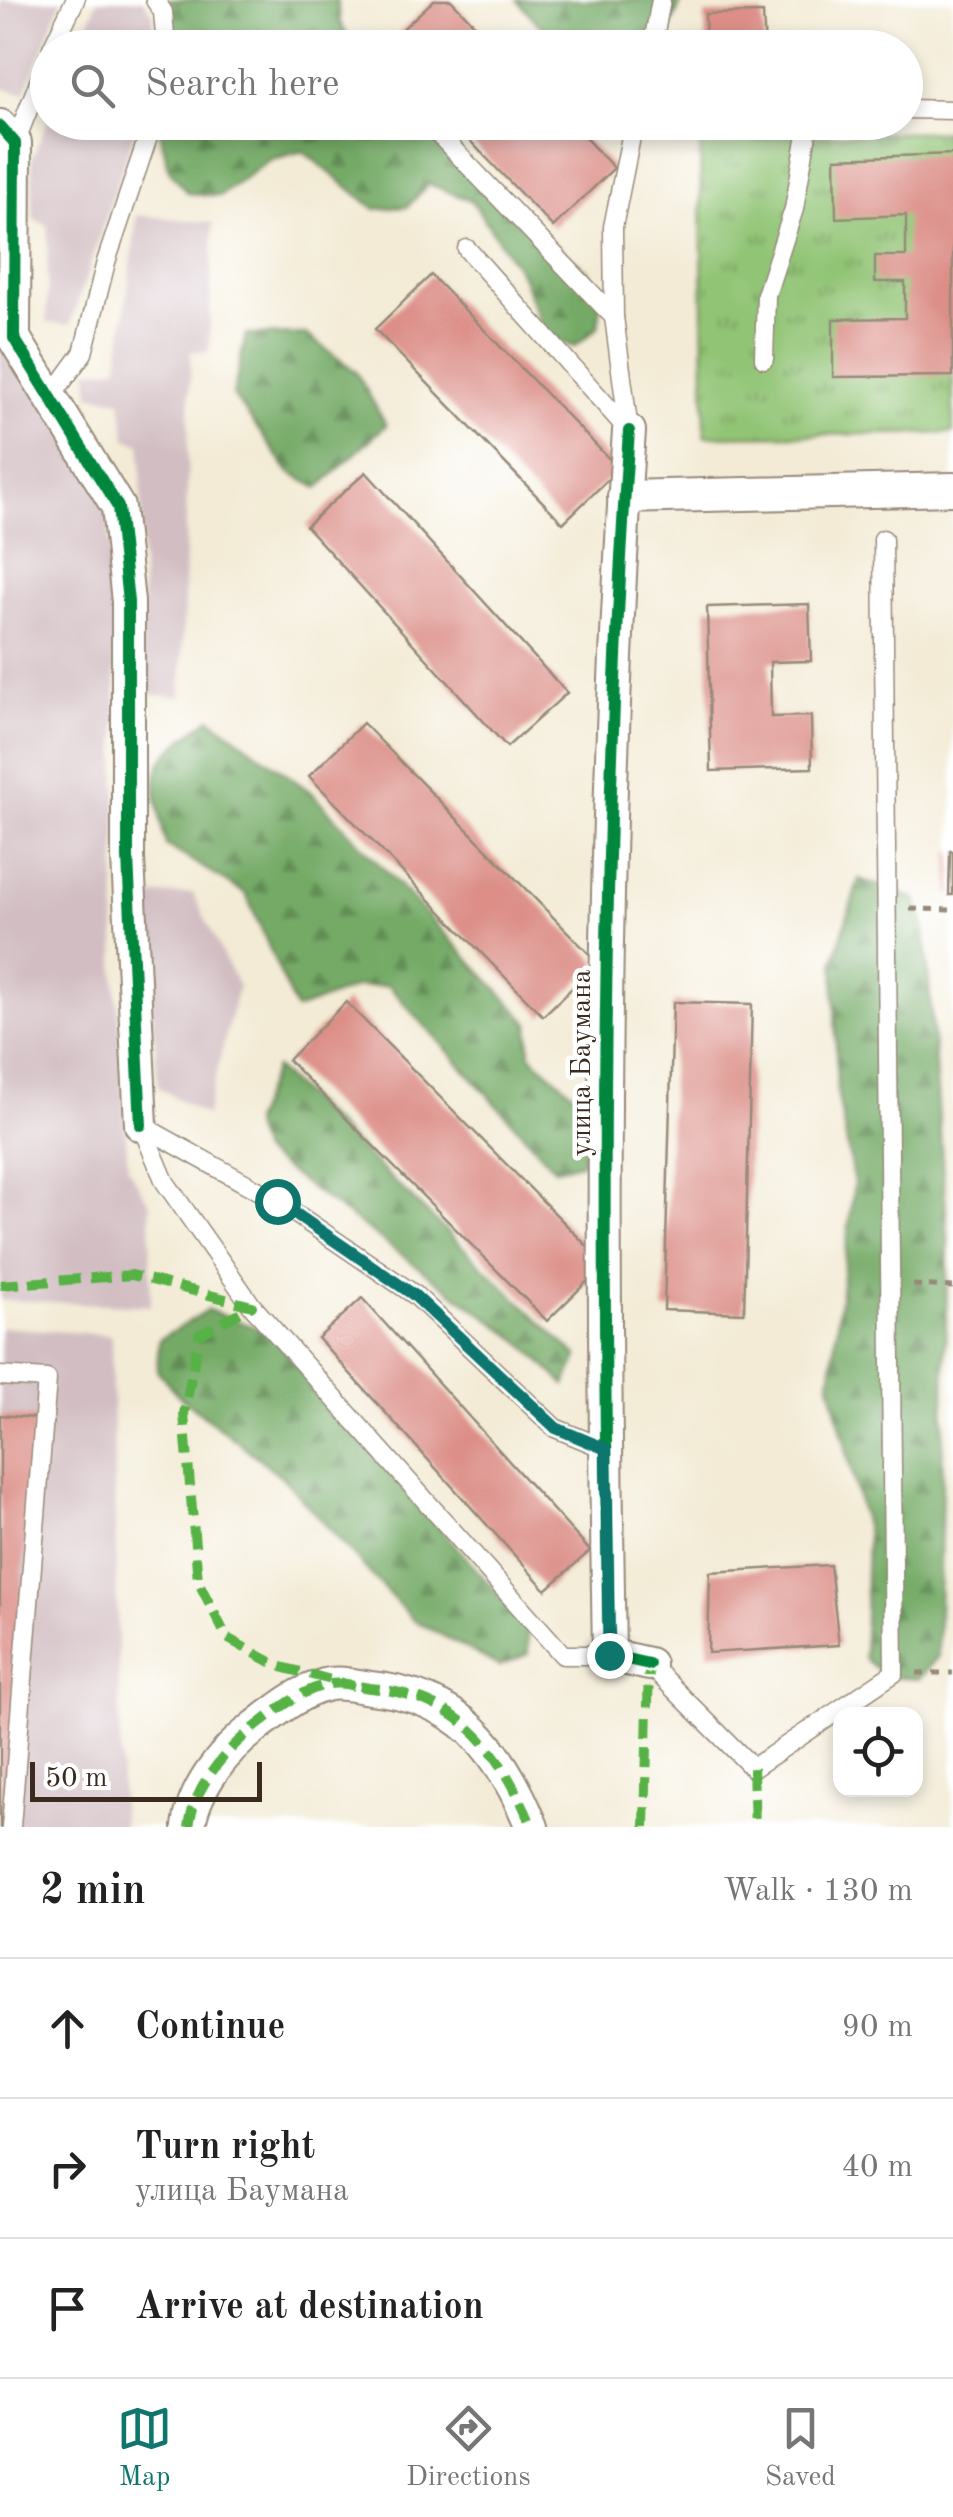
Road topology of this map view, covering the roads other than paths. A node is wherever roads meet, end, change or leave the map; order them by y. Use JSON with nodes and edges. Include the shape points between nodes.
{"nodes":[{"id":1,"x":74,"y":0,"type":"edge"},
{"id":2,"x":156,"y":0,"type":"edge"},
{"id":3,"x":661,"y":0,"type":"edge"},
{"id":4,"x":60,"y":30,"type":"edge"},
{"id":5,"x":164,"y":30,"type":"edge"},
{"id":6,"x":655,"y":30,"type":"edge"},
{"id":7,"x":30,"y":92,"type":"edge"},
{"id":8,"x":923,"y":109,"type":"edge"},
{"id":9,"x":953,"y":110,"type":"edge"},
{"id":10,"x":7,"y":134,"type":"edge"},
{"id":11,"x":147,"y":140,"type":"edge"},
{"id":12,"x":444,"y":140,"type":"edge"},
{"id":13,"x":630,"y":140,"type":"edge"},
{"id":14,"x":806,"y":140,"type":"edge"},
{"id":15,"x":468,"y":249,"type":"dead end"},
{"id":16,"x":614,"y":317,"type":"junction"},
{"id":17,"x":764,"y":360,"type":"dead end"},
{"id":18,"x":51,"y":396,"type":"junction"},
{"id":19,"x":629,"y":431,"type":"junction"},
{"id":20,"x":953,"y":489,"type":"edge"},
{"id":21,"x":624,"y":497,"type":"junction"},
{"id":22,"x":884,"y":540,"type":"dead end"},
{"id":23,"x":141,"y":1126,"type":"junction"},
{"id":24,"x":0,"y":1376,"type":"edge"},
{"id":25,"x":606,"y":1449,"type":"junction"},
{"id":26,"x":609,"y":1655,"type":"junction"},
{"id":27,"x":648,"y":1664,"type":"joint"},
{"id":28,"x":11,"y":1827,"type":"edge"},
{"id":29,"x":189,"y":1827,"type":"edge"},
{"id":30,"x":532,"y":1827,"type":"edge"}],
"edges":[{"from":1,"to":4,"type":"lane"},
{"from":2,"to":5,"type":"lane"},
{"from":3,"to":6,"type":"lane"},
{"from":7,"to":10,"type":"lane"},
{"from":8,"to":9,"type":"lane"},
{"from":10,"to":18,"type":"street","via":[[14,338]]},
{"from":11,"to":18,"type":"lane","via":[[84,353]]},
{"from":12,"to":16,"type":"lane"},
{"from":13,"to":16,"type":"lane","via":[[612,227]]},
{"from":14,"to":17,"type":"lane","via":[[794,210],[766,295]]},
{"from":15,"to":19,"type":"lane"},
{"from":16,"to":19,"type":"lane"},
{"from":18,"to":23,"type":"street","via":[[118,508],[128,602],[128,858]]},
{"from":19,"to":21,"type":"street","name":"улица Баумана"},
{"from":20,"to":21,"type":"street"},
{"from":21,"to":25,"type":"street","name":"улица Баумана","via":[[610,798]]},
{"from":22,"to":27,"type":"lane","via":[[894,1674],[753,1768]]},
{"from":23,"to":25,"type":"lane","via":[[277,1201],[414,1295],[556,1428]]},
{"from":23,"to":26,"type":"lane","via":[[166,1182],[252,1306],[563,1655]]},
{"from":24,"to":28,"type":"lane","via":[[47,1379]]},
{"from":25,"to":26,"type":"street","name":"улица Баумана"},
{"from":26,"to":27,"type":"street"},
{"from":29,"to":30,"type":"street","via":[[191,1809],[229,1747],[288,1701],[328,1683],[409,1691],[466,1721],[512,1778]]}]}
